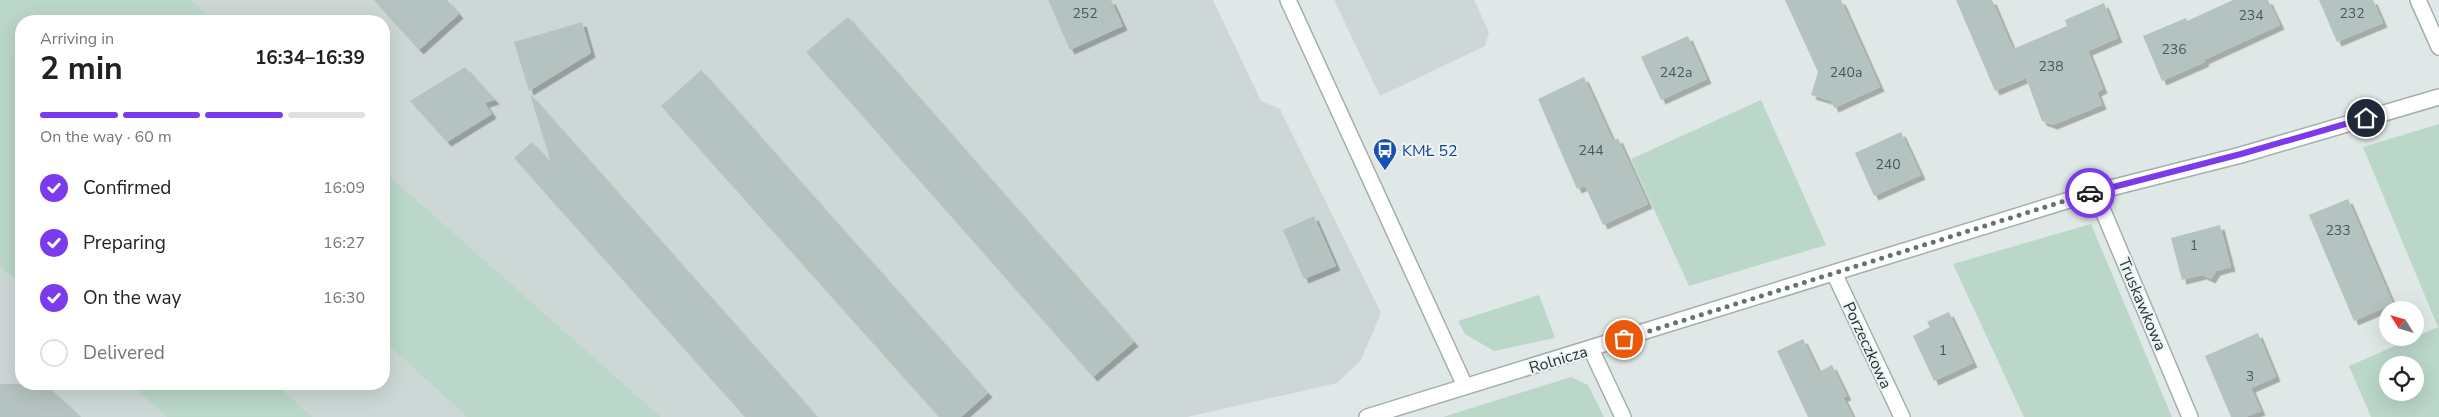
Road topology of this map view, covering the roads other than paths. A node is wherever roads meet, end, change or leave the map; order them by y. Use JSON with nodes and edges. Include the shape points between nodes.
{"nodes":[{"id":1,"x":1288,"y":0,"type":"edge"},
{"id":2,"x":2418,"y":0,"type":"edge"},
{"id":3,"x":2439,"y":47,"type":"edge"},
{"id":4,"x":2439,"y":97,"type":"edge"},
{"id":5,"x":2095,"y":192,"type":"junction"},
{"id":6,"x":1834,"y":273,"type":"junction"},
{"id":7,"x":1591,"y":349,"type":"junction"},
{"id":8,"x":1466,"y":386,"type":"junction"},
{"id":9,"x":1367,"y":417,"type":"edge"},
{"id":10,"x":1623,"y":417,"type":"edge"},
{"id":11,"x":1902,"y":417,"type":"edge"},
{"id":12,"x":2190,"y":417,"type":"edge"}],
"edges":[{"from":1,"to":8,"type":"street"},
{"from":2,"to":3,"type":"street"},
{"from":4,"to":5,"type":"street","name":"Rolnicza"},
{"from":5,"to":6,"type":"street","name":"Rolnicza"},
{"from":5,"to":12,"type":"street","name":"Truskawkowa"},
{"from":6,"to":7,"type":"street","name":"Rolnicza"},
{"from":6,"to":11,"type":"street","name":"Porzeczkowa"},
{"from":7,"to":8,"type":"street","name":"Rolnicza"},
{"from":7,"to":10,"type":"street"},
{"from":8,"to":9,"type":"street","name":"Rolnicza"}]}
